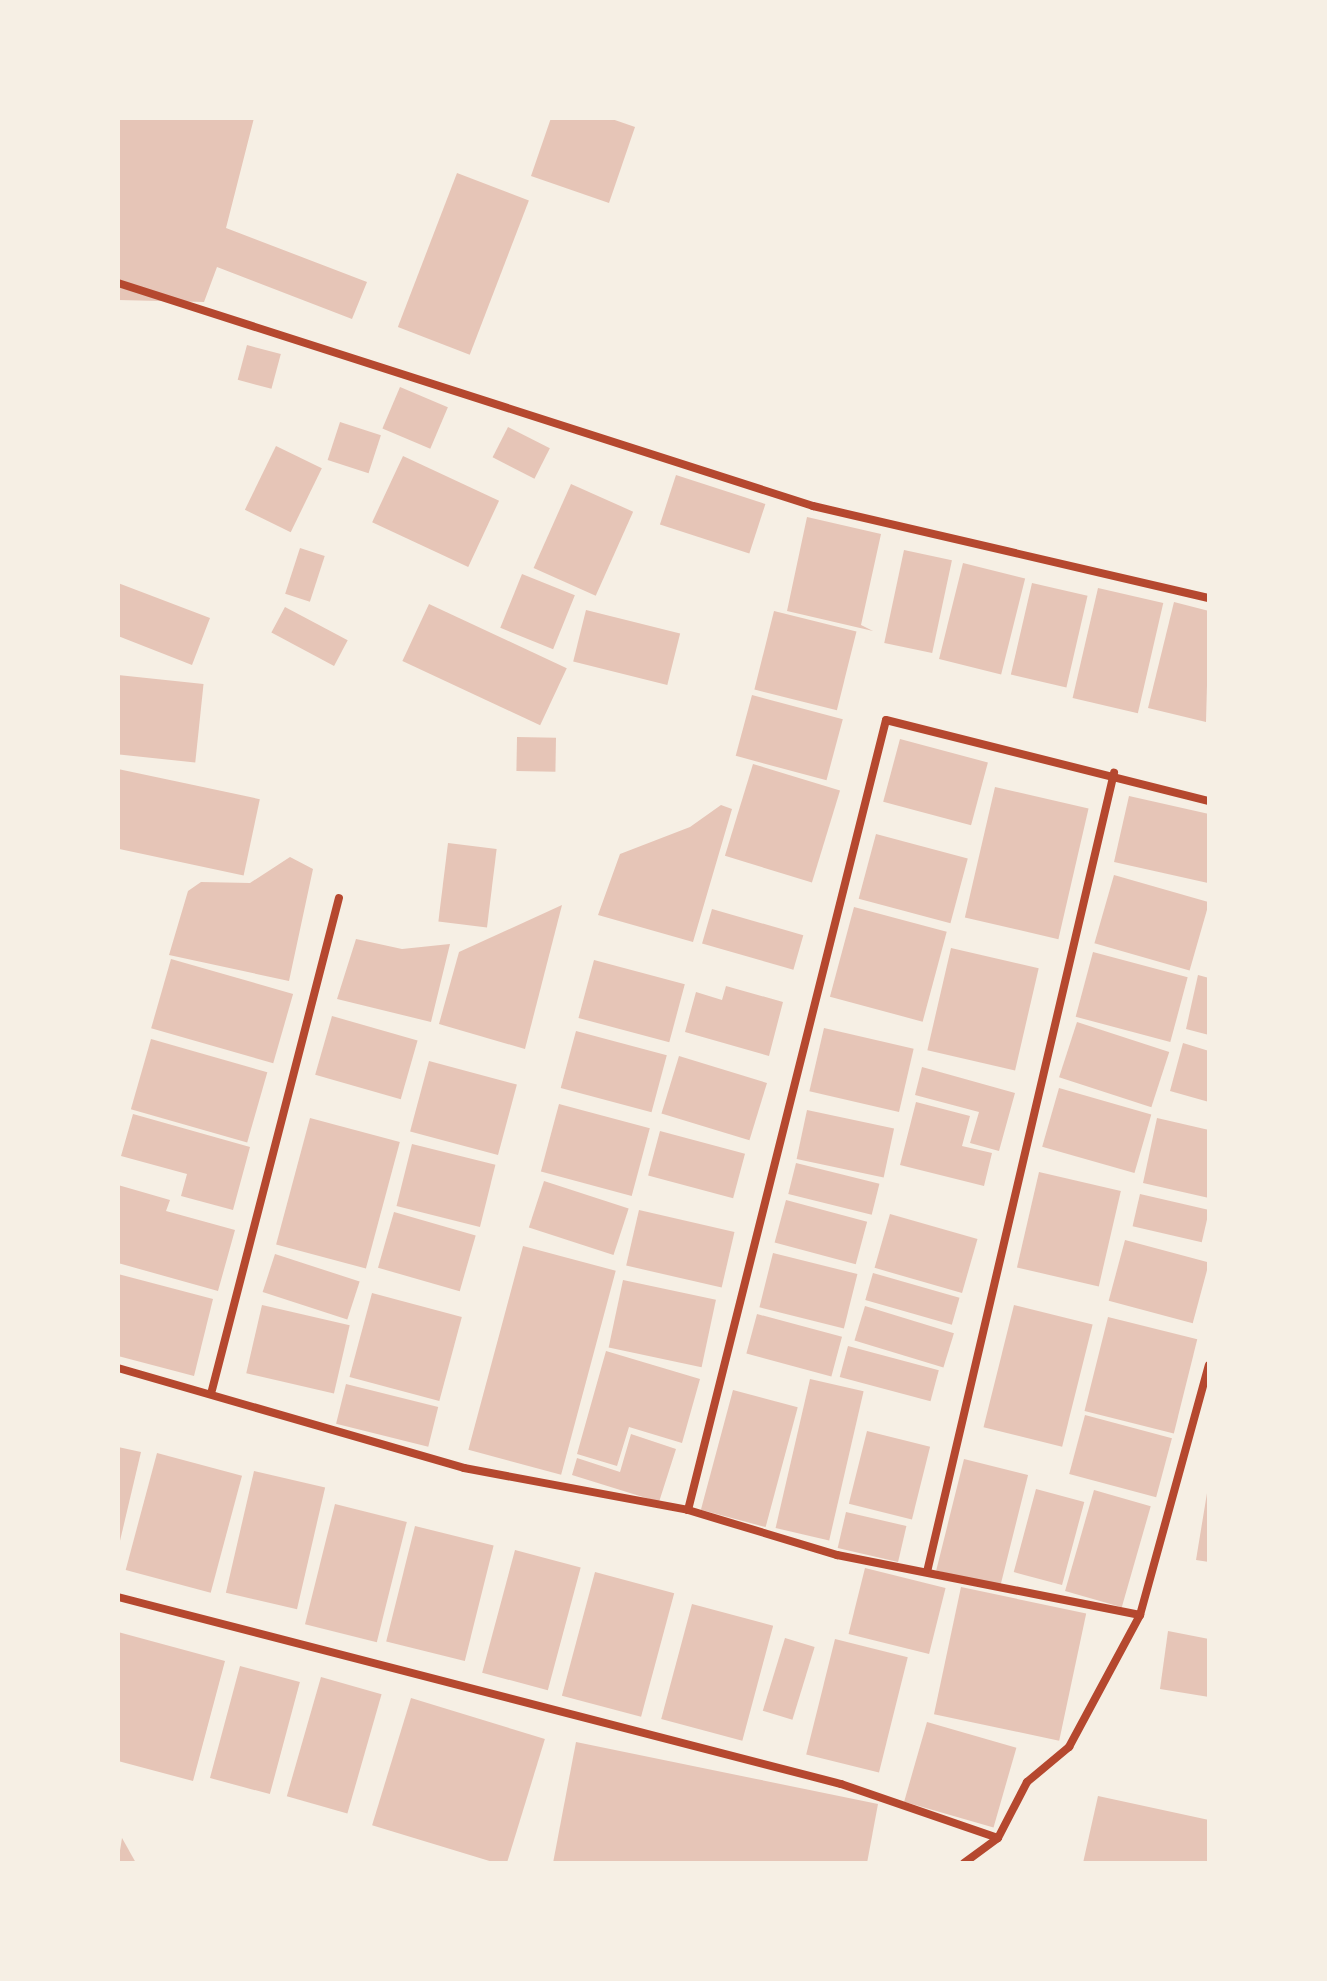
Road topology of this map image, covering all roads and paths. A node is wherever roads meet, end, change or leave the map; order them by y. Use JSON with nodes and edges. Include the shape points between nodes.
{"nodes":[{"id":1,"x":118,"y":283,"type":"edge"},
{"id":2,"x":1209,"y":598,"type":"edge"},
{"id":3,"x":1114,"y":773,"type":"junction"},
{"id":4,"x":1209,"y":801,"type":"edge"},
{"id":5,"x":339,"y":898,"type":"dead end"},
{"id":6,"x":1209,"y":1365,"type":"edge"},
{"id":7,"x":118,"y":1368,"type":"edge"},
{"id":8,"x":212,"y":1390,"type":"junction"},
{"id":9,"x":688,"y":1510,"type":"junction"},
{"id":10,"x":927,"y":1572,"type":"junction"},
{"id":11,"x":118,"y":1597,"type":"edge"},
{"id":12,"x":1140,"y":1615,"type":"junction"},
{"id":13,"x":998,"y":1838,"type":"junction"},
{"id":14,"x":964,"y":1863,"type":"edge"}],
"edges":[{"from":1,"to":2,"type":"street","via":[[813,506]]},
{"from":3,"to":4,"type":"street"},
{"from":3,"to":9,"type":"street","via":[[886,720]]},
{"from":3,"to":10,"type":"street"},
{"from":5,"to":8,"type":"street"},
{"from":6,"to":12,"type":"street"},
{"from":7,"to":8,"type":"street"},
{"from":8,"to":9,"type":"street","via":[[464,1468]]},
{"from":9,"to":10,"type":"street","via":[[837,1555]]},
{"from":10,"to":12,"type":"street"},
{"from":11,"to":13,"type":"street","via":[[841,1784]]},
{"from":12,"to":13,"type":"street","via":[[1069,1747],[1027,1782]]},
{"from":13,"to":14,"type":"street"}]}
